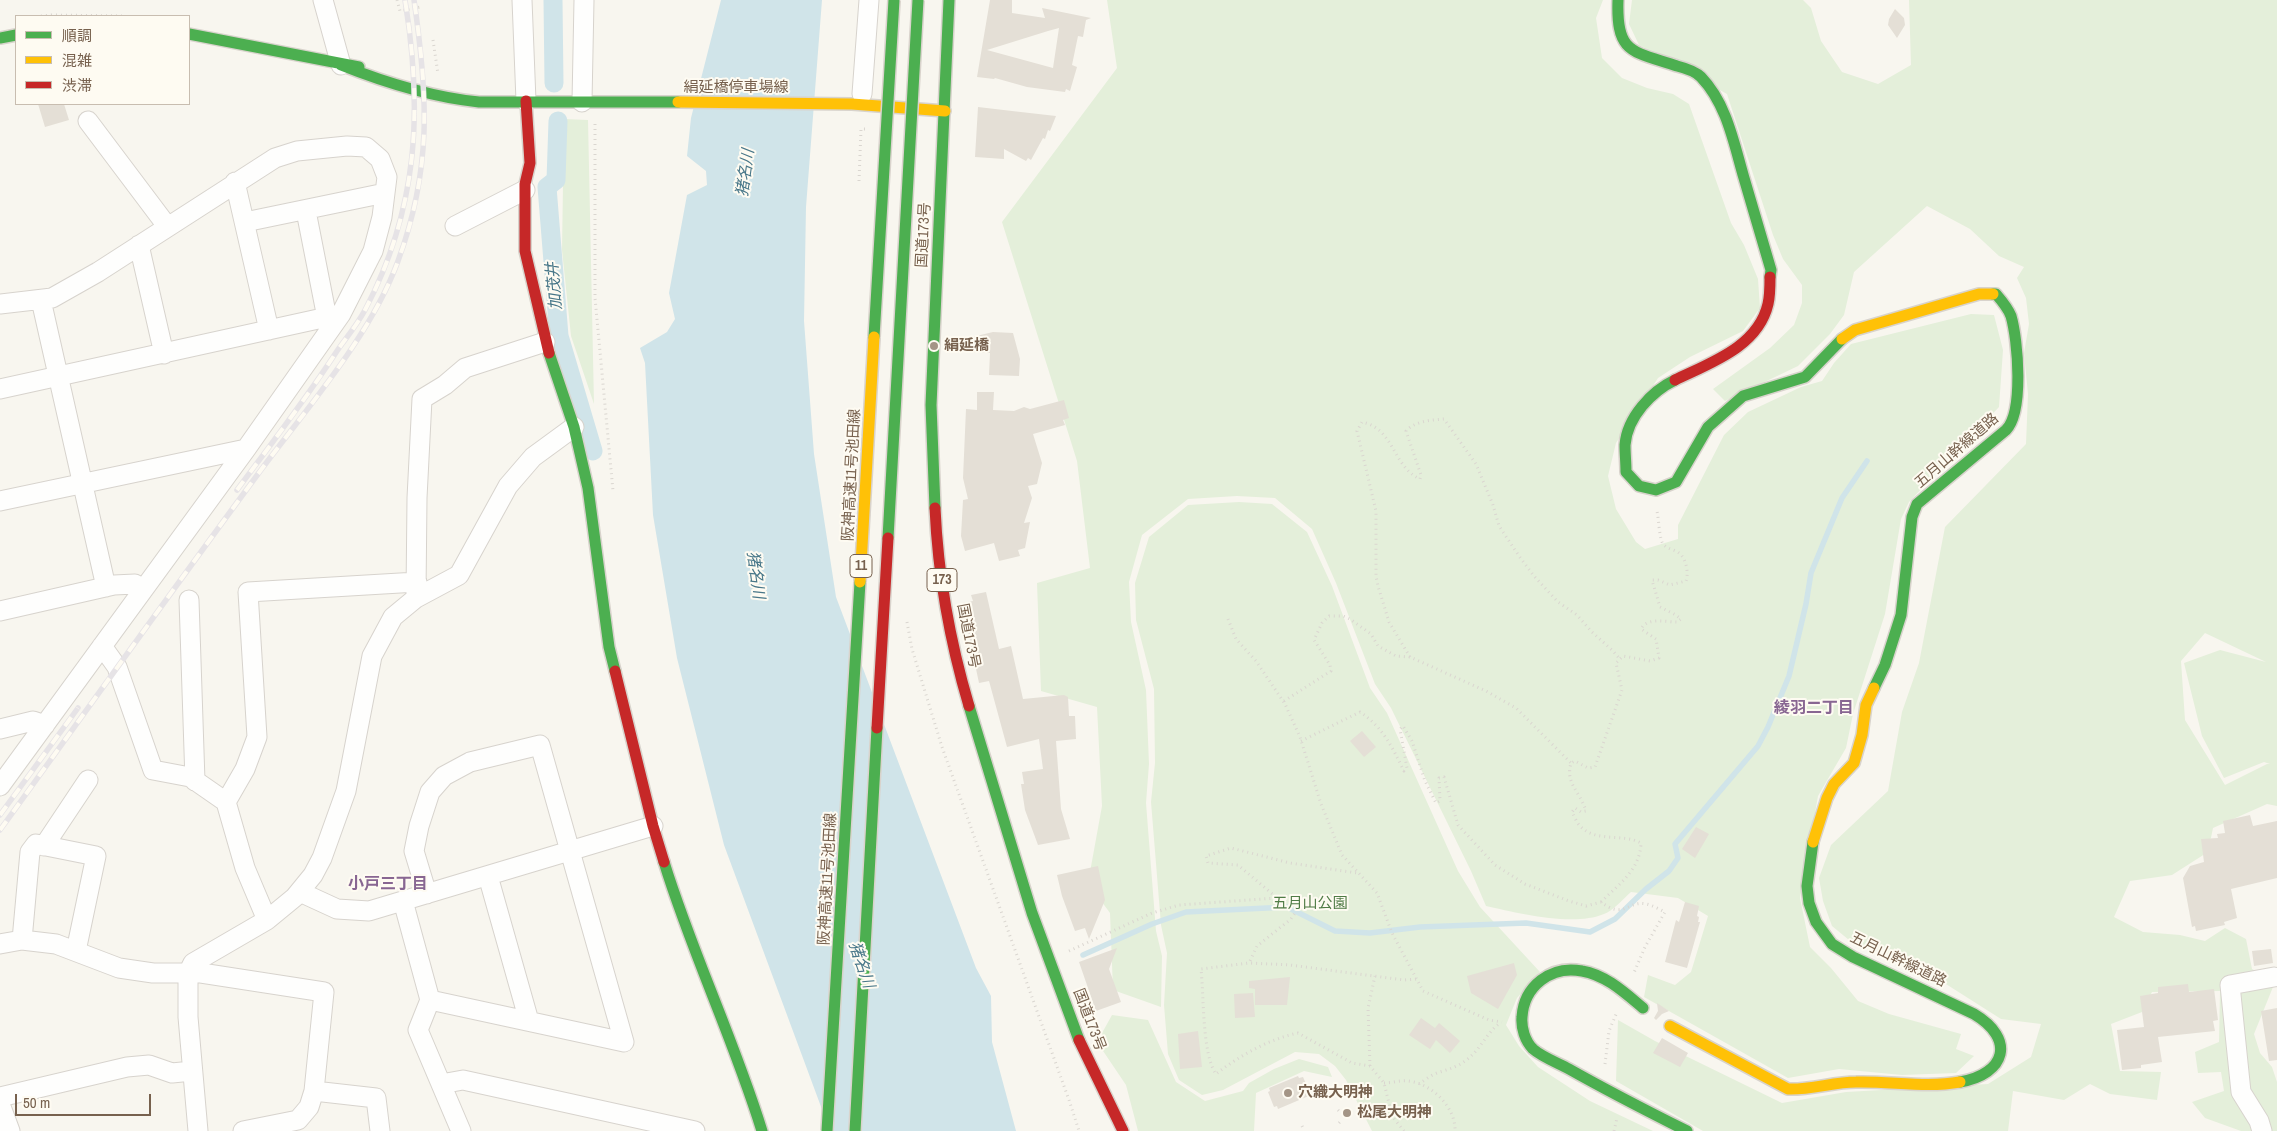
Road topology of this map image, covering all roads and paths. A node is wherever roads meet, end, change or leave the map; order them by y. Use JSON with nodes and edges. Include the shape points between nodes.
{"nodes":[{"id":1,"x":323,"y":0,"type":"edge"},
{"id":2,"x":398,"y":0,"type":"edge"},
{"id":3,"x":522,"y":0,"type":"edge"},
{"id":4,"x":584,"y":0,"type":"edge"},
{"id":5,"x":869,"y":0,"type":"edge"},
{"id":6,"x":894,"y":0,"type":"edge"},
{"id":7,"x":918,"y":0,"type":"edge"},
{"id":8,"x":949,"y":0,"type":"edge"},
{"id":9,"x":1618,"y":0,"type":"edge"},
{"id":10,"x":421,"y":7,"type":"dead end"},
{"id":11,"x":190,"y":34,"type":"edge"},
{"id":12,"x":15,"y":35,"type":"edge"},
{"id":13,"x":0,"y":38,"type":"edge"},
{"id":14,"x":433,"y":40,"type":"dead end"},
{"id":15,"x":341,"y":65,"type":"junction"},
{"id":16,"x":398,"y":73,"type":"dead end"},
{"id":17,"x":439,"y":82,"type":"joint"},
{"id":18,"x":857,"y":99,"type":"junction"},
{"id":19,"x":526,"y":101,"type":"junction"},
{"id":20,"x":588,"y":109,"type":"junction"},
{"id":21,"x":945,"y":111,"type":"junction"},
{"id":22,"x":88,"y":121,"type":"dead end"},
{"id":23,"x":235,"y":182,"type":"junction"},
{"id":24,"x":525,"y":190,"type":"junction"},
{"id":25,"x":385,"y":193,"type":"junction"},
{"id":26,"x":306,"y":211,"type":"junction"},
{"id":27,"x":245,"y":222,"type":"junction"},
{"id":28,"x":168,"y":226,"type":"junction"},
{"id":29,"x":455,"y":226,"type":"dead end"},
{"id":30,"x":139,"y":245,"type":"junction"},
{"id":31,"x":41,"y":300,"type":"junction"},
{"id":32,"x":0,"y":304,"type":"edge"},
{"id":33,"x":334,"y":316,"type":"junction"},
{"id":34,"x":269,"y":330,"type":"junction"},
{"id":35,"x":545,"y":342,"type":"junction"},
{"id":36,"x":164,"y":354,"type":"junction"},
{"id":37,"x":59,"y":377,"type":"junction"},
{"id":38,"x":0,"y":389,"type":"edge"},
{"id":39,"x":574,"y":427,"type":"junction"},
{"id":40,"x":246,"y":449,"type":"junction"},
{"id":41,"x":84,"y":483,"type":"junction"},
{"id":42,"x":1656,"y":490,"type":"junction"},
{"id":43,"x":613,"y":496,"type":"dead end"},
{"id":44,"x":0,"y":501,"type":"edge"},
{"id":45,"x":106,"y":587,"type":"junction"},
{"id":46,"x":142,"y":589,"type":"junction"},
{"id":47,"x":416,"y":590,"type":"junction"},
{"id":48,"x":189,"y":600,"type":"dead end"},
{"id":49,"x":0,"y":611,"type":"edge"},
{"id":50,"x":1228,"y":619,"type":"dead end"},
{"id":51,"x":102,"y":646,"type":"junction"},
{"id":52,"x":1410,"y":657,"type":"junction"},
{"id":53,"x":1618,"y":658,"type":"junction"},
{"id":54,"x":1284,"y":701,"type":"junction"},
{"id":55,"x":45,"y":725,"type":"junction"},
{"id":56,"x":0,"y":728,"type":"edge"},
{"id":57,"x":1301,"y":741,"type":"junction"},
{"id":58,"x":1571,"y":763,"type":"junction"},
{"id":59,"x":88,"y":780,"type":"dead end"},
{"id":60,"x":194,"y":780,"type":"junction"},
{"id":61,"x":0,"y":786,"type":"edge"},
{"id":62,"x":226,"y":802,"type":"junction"},
{"id":63,"x":653,"y":826,"type":"junction"},
{"id":64,"x":44,"y":846,"type":"junction"},
{"id":65,"x":570,"y":851,"type":"junction"},
{"id":66,"x":1358,"y":873,"type":"junction"},
{"id":67,"x":488,"y":876,"type":"junction"},
{"id":68,"x":300,"y":892,"type":"junction"},
{"id":69,"x":427,"y":894,"type":"junction"},
{"id":70,"x":1276,"y":898,"type":"junction"},
{"id":71,"x":403,"y":901,"type":"junction"},
{"id":72,"x":1601,"y":902,"type":"junction"},
{"id":73,"x":267,"y":920,"type":"junction"},
{"id":74,"x":22,"y":940,"type":"junction"},
{"id":75,"x":0,"y":944,"type":"edge"},
{"id":76,"x":76,"y":951,"type":"junction"},
{"id":77,"x":1068,"y":952,"type":"dead end"},
{"id":78,"x":1249,"y":963,"type":"junction"},
{"id":79,"x":188,"y":973,"type":"junction"},
{"id":80,"x":1375,"y":976,"type":"junction"},
{"id":81,"x":2274,"y":977,"type":"dead end"},
{"id":82,"x":1417,"y":979,"type":"junction"},
{"id":83,"x":1624,"y":993,"type":"junction"},
{"id":84,"x":430,"y":1000,"type":"junction"},
{"id":85,"x":1644,"y":1008,"type":"dead end"},
{"id":86,"x":529,"y":1021,"type":"junction"},
{"id":87,"x":1664,"y":1022,"type":"dead end"},
{"id":88,"x":1370,"y":1066,"type":"junction"},
{"id":89,"x":192,"y":1071,"type":"junction"},
{"id":90,"x":1384,"y":1083,"type":"junction"},
{"id":91,"x":441,"y":1084,"type":"junction"},
{"id":92,"x":1419,"y":1084,"type":"junction"},
{"id":93,"x":1602,"y":1087,"type":"junction"},
{"id":94,"x":314,"y":1090,"type":"junction"},
{"id":95,"x":0,"y":1097,"type":"edge"},
{"id":96,"x":0,"y":1104,"type":"edge"},
{"id":97,"x":628,"y":1124,"type":"edge"},
{"id":98,"x":10,"y":1131,"type":"edge"},
{"id":99,"x":198,"y":1131,"type":"edge"},
{"id":100,"x":244,"y":1131,"type":"edge"},
{"id":101,"x":380,"y":1131,"type":"edge"},
{"id":102,"x":460,"y":1131,"type":"edge"},
{"id":103,"x":694,"y":1131,"type":"edge"},
{"id":104,"x":762,"y":1131,"type":"edge"},
{"id":105,"x":827,"y":1131,"type":"edge"},
{"id":106,"x":854,"y":1131,"type":"edge"},
{"id":107,"x":1123,"y":1131,"type":"edge"},
{"id":108,"x":1404,"y":1131,"type":"edge"},
{"id":109,"x":1455,"y":1131,"type":"edge"},
{"id":110,"x":1687,"y":1131,"type":"edge"},
{"id":111,"x":2262,"y":1131,"type":"edge"}],
"edges":[{"from":1,"to":15,"type":"street"},
{"from":2,"to":10,"type":"path","via":[[400,11]]},
{"from":3,"to":19,"type":"street"},
{"from":4,"to":20,"type":"street"},
{"from":5,"to":18,"type":"street"},
{"from":6,"to":105,"type":"main road","name":"阪神高速11号池田線","number":"11","bridge":true},
{"from":7,"to":106,"type":"main road","number":"11","bridge":true},
{"from":8,"to":21,"type":"main road","name":"国道173号","number":"173"},
{"from":9,"to":42,"type":"main road","via":[[1620,36],[1631,51],[1690,70],[1700,76],[1717,98],[1731,132],[1772,270],[1768,305],[1746,341],[1730,353],[1668,383],[1633,418],[1624,443],[1626,472],[1639,486]]},
{"from":11,"to":15,"type":"main road"},
{"from":12,"to":13,"type":"main road"},
{"from":14,"to":17,"type":"path"},
{"from":15,"to":16,"type":"main road"},
{"from":15,"to":19,"type":"main road","name":"絹延橋停車場線","via":[[382,82],[472,102],[504,104]]},
{"from":17,"to":19,"type":"main road","name":"絹延橋停車場線"},
{"from":18,"to":20,"type":"main road","name":"絹延橋停車場線","via":[[611,102]]},
{"from":18,"to":21,"type":"main road","name":"絹延橋停車場線"},
{"from":19,"to":20,"type":"main road","name":"絹延橋停車場線","via":[[555,101]]},
{"from":19,"to":24,"type":"main road","via":[[530,163]]},
{"from":20,"to":43,"type":"path","via":[[595,298]]},
{"from":21,"to":107,"type":"main road","name":"国道173号","number":"173","via":[[931,405],[937,550],[956,663],[1032,913],[1083,1050]]},
{"from":22,"to":28,"type":"street"},
{"from":23,"to":25,"type":"street","via":[[289,153],[347,146],[366,148],[380,159],[388,177]]},
{"from":23,"to":27,"type":"street"},
{"from":23,"to":28,"type":"street"},
{"from":24,"to":29,"type":"street"},
{"from":24,"to":35,"type":"main road","via":[[525,251]]},
{"from":25,"to":26,"type":"street"},
{"from":25,"to":33,"type":"street","via":[[373,251]]},
{"from":26,"to":27,"type":"street"},
{"from":26,"to":33,"type":"street"},
{"from":27,"to":34,"type":"street"},
{"from":28,"to":30,"type":"street"},
{"from":30,"to":31,"type":"street","via":[[52,298]]},
{"from":30,"to":36,"type":"street"},
{"from":31,"to":32,"type":"street"},
{"from":31,"to":37,"type":"street"},
{"from":33,"to":34,"type":"street"},
{"from":33,"to":40,"type":"street"},
{"from":34,"to":36,"type":"street"},
{"from":35,"to":39,"type":"main road"},
{"from":35,"to":47,"type":"street","via":[[465,368],[422,400]]},
{"from":36,"to":37,"type":"street"},
{"from":37,"to":38,"type":"street"},
{"from":37,"to":41,"type":"street"},
{"from":39,"to":47,"type":"street","via":[[533,457],[508,486],[459,575]]},
{"from":39,"to":63,"type":"main road","via":[[588,488],[609,647]]},
{"from":40,"to":41,"type":"street"},
{"from":40,"to":46,"type":"street"},
{"from":41,"to":44,"type":"street"},
{"from":41,"to":45,"type":"street"},
{"from":42,"to":53,"type":"path","via":[[1662,543],[1679,553],[1685,561],[1688,576],[1686,581],[1670,585],[1652,580],[1653,587],[1660,607],[1681,619],[1677,622],[1651,622],[1641,629],[1656,640],[1660,658],[1650,661]]},
{"from":42,"to":87,"type":"main road","name":"五月山幹線道路","via":[[1676,482],[1708,427],[1743,396],[1805,377],[1855,330],[1979,294],[1996,294],[2005,303],[2012,319],[2016,357],[2012,422],[2006,432],[1917,504],[1912,517],[1901,615],[1885,665],[1866,705],[1854,762],[1834,784],[1827,798],[1814,837],[1807,886],[1816,922],[1832,944],[1990,1024],[1998,1033],[2000,1055],[1984,1076],[1955,1083],[1844,1082],[1805,1091],[1788,1089]]},
{"from":45,"to":46,"type":"street","via":[[135,584]]},
{"from":45,"to":49,"type":"street"},
{"from":46,"to":51,"type":"street"},
{"from":47,"to":62,"type":"street","via":[[248,592],[257,737],[245,769]]},
{"from":47,"to":68,"type":"street","via":[[392,618],[372,656],[346,791],[322,858]]},
{"from":48,"to":60,"type":"street"},
{"from":50,"to":54,"type":"path","via":[[1236,639]]},
{"from":51,"to":55,"type":"street"},
{"from":51,"to":60,"type":"street","via":[[116,667],[153,770]]},
{"from":52,"to":53,"type":"path","via":[[1389,622],[1376,576],[1376,511],[1357,431],[1362,422],[1380,429],[1400,461],[1420,479],[1422,475],[1406,432],[1411,426],[1428,421],[1444,419],[1449,423],[1476,464],[1499,526],[1518,556],[1558,602],[1577,615]]},
{"from":52,"to":54,"type":"path","via":[[1396,656],[1378,646],[1372,634],[1350,619],[1329,616],[1314,640],[1331,671]]},
{"from":52,"to":58,"type":"path","via":[[1516,708]]},
{"from":53,"to":58,"type":"path","via":[[1616,663],[1622,690],[1595,767],[1588,768],[1575,761]]},
{"from":54,"to":57,"type":"path"},
{"from":55,"to":56,"type":"street","via":[[33,721]]},
{"from":55,"to":61,"type":"street"},
{"from":57,"to":66,"type":"path","via":[[1334,838],[1342,855]]},
{"from":57,"to":72,"type":"path","via":[[1360,712],[1373,720],[1386,735],[1404,771],[1407,768],[1402,726],[1412,741],[1436,803],[1440,801],[1439,778],[1444,777],[1458,825],[1496,865],[1525,884],[1569,901],[1586,906]]},
{"from":58,"to":72,"type":"path","via":[[1569,778],[1586,811],[1575,808],[1572,812],[1580,826],[1600,837],[1634,839],[1641,843],[1641,856],[1633,871]]},
{"from":59,"to":64,"type":"street"},
{"from":60,"to":62,"type":"street"},
{"from":62,"to":73,"type":"street","via":[[245,868]]},
{"from":63,"to":65,"type":"street"},
{"from":63,"to":104,"type":"main road","via":[[680,912],[748,1086]]},
{"from":64,"to":74,"type":"street","via":[[36,844],[30,852]]},
{"from":64,"to":76,"type":"street","via":[[96,856]]},
{"from":65,"to":67,"type":"street"},
{"from":65,"to":69,"type":"street","via":[[540,745],[470,762],[444,776],[430,792],[424,809],[414,851]]},
{"from":65,"to":86,"type":"street","via":[[624,1042]]},
{"from":66,"to":70,"type":"path","via":[[1290,863],[1231,848],[1206,856],[1208,863],[1238,865]]},
{"from":66,"to":82,"type":"path","via":[[1377,894],[1392,933]]},
{"from":67,"to":69,"type":"street"},
{"from":67,"to":86,"type":"street"},
{"from":68,"to":71,"type":"street","via":[[337,909],[369,911]]},
{"from":68,"to":73,"type":"street"},
{"from":69,"to":71,"type":"street"},
{"from":70,"to":77,"type":"path","via":[[1179,905],[1136,919]]},
{"from":70,"to":78,"type":"path","via":[[1290,898],[1301,904],[1291,919],[1257,946]]},
{"from":71,"to":84,"type":"street"},
{"from":72,"to":83,"type":"path","via":[[1609,909],[1645,904],[1665,912]]},
{"from":73,"to":79,"type":"street","via":[[193,963]]},
{"from":74,"to":75,"type":"street"},
{"from":74,"to":76,"type":"street","via":[[56,944]]},
{"from":76,"to":79,"type":"street","via":[[119,968],[153,973]]},
{"from":78,"to":80,"type":"path"},
{"from":78,"to":88,"type":"path","via":[[1200,969],[1210,1065],[1216,1074],[1265,1045],[1298,1033],[1352,1063]]},
{"from":79,"to":89,"type":"street"},
{"from":79,"to":94,"type":"street","via":[[324,992]]},
{"from":80,"to":82,"type":"path"},
{"from":80,"to":88,"type":"path","via":[[1368,1008]]},
{"from":81,"to":111,"type":"street","via":[[2230,985],[2241,1092],[2260,1121]]},
{"from":82,"to":92,"type":"path","via":[[1423,991],[1489,1020],[1502,1022],[1492,1029],[1466,1061],[1437,1072]]},
{"from":83,"to":85,"type":"main road"},
{"from":83,"to":93,"type":"path","via":[[1609,1031]]},
{"from":83,"to":93,"type":"main road","via":[[1588,971],[1569,971],[1551,974],[1531,988],[1523,1008],[1522,1026],[1533,1049]]},
{"from":84,"to":86,"type":"street"},
{"from":84,"to":91,"type":"street","via":[[418,1030]]},
{"from":88,"to":90,"type":"path"},
{"from":89,"to":95,"type":"street","via":[[172,1073],[149,1066],[126,1067]]},
{"from":89,"to":99,"type":"street"},
{"from":90,"to":92,"type":"path","via":[[1407,1081]]},
{"from":90,"to":108,"type":"path","via":[[1392,1116]]},
{"from":91,"to":97,"type":"street","via":[[463,1080]]},
{"from":91,"to":102,"type":"street"},
{"from":92,"to":109,"type":"path","via":[[1445,1101],[1451,1111]]},
{"from":93,"to":110,"type":"main road"},
{"from":94,"to":100,"type":"street","via":[[309,1107],[298,1120]]},
{"from":94,"to":101,"type":"street","via":[[376,1098]]},
{"from":96,"to":98,"type":"street"},
{"from":97,"to":103,"type":"street"}]}
